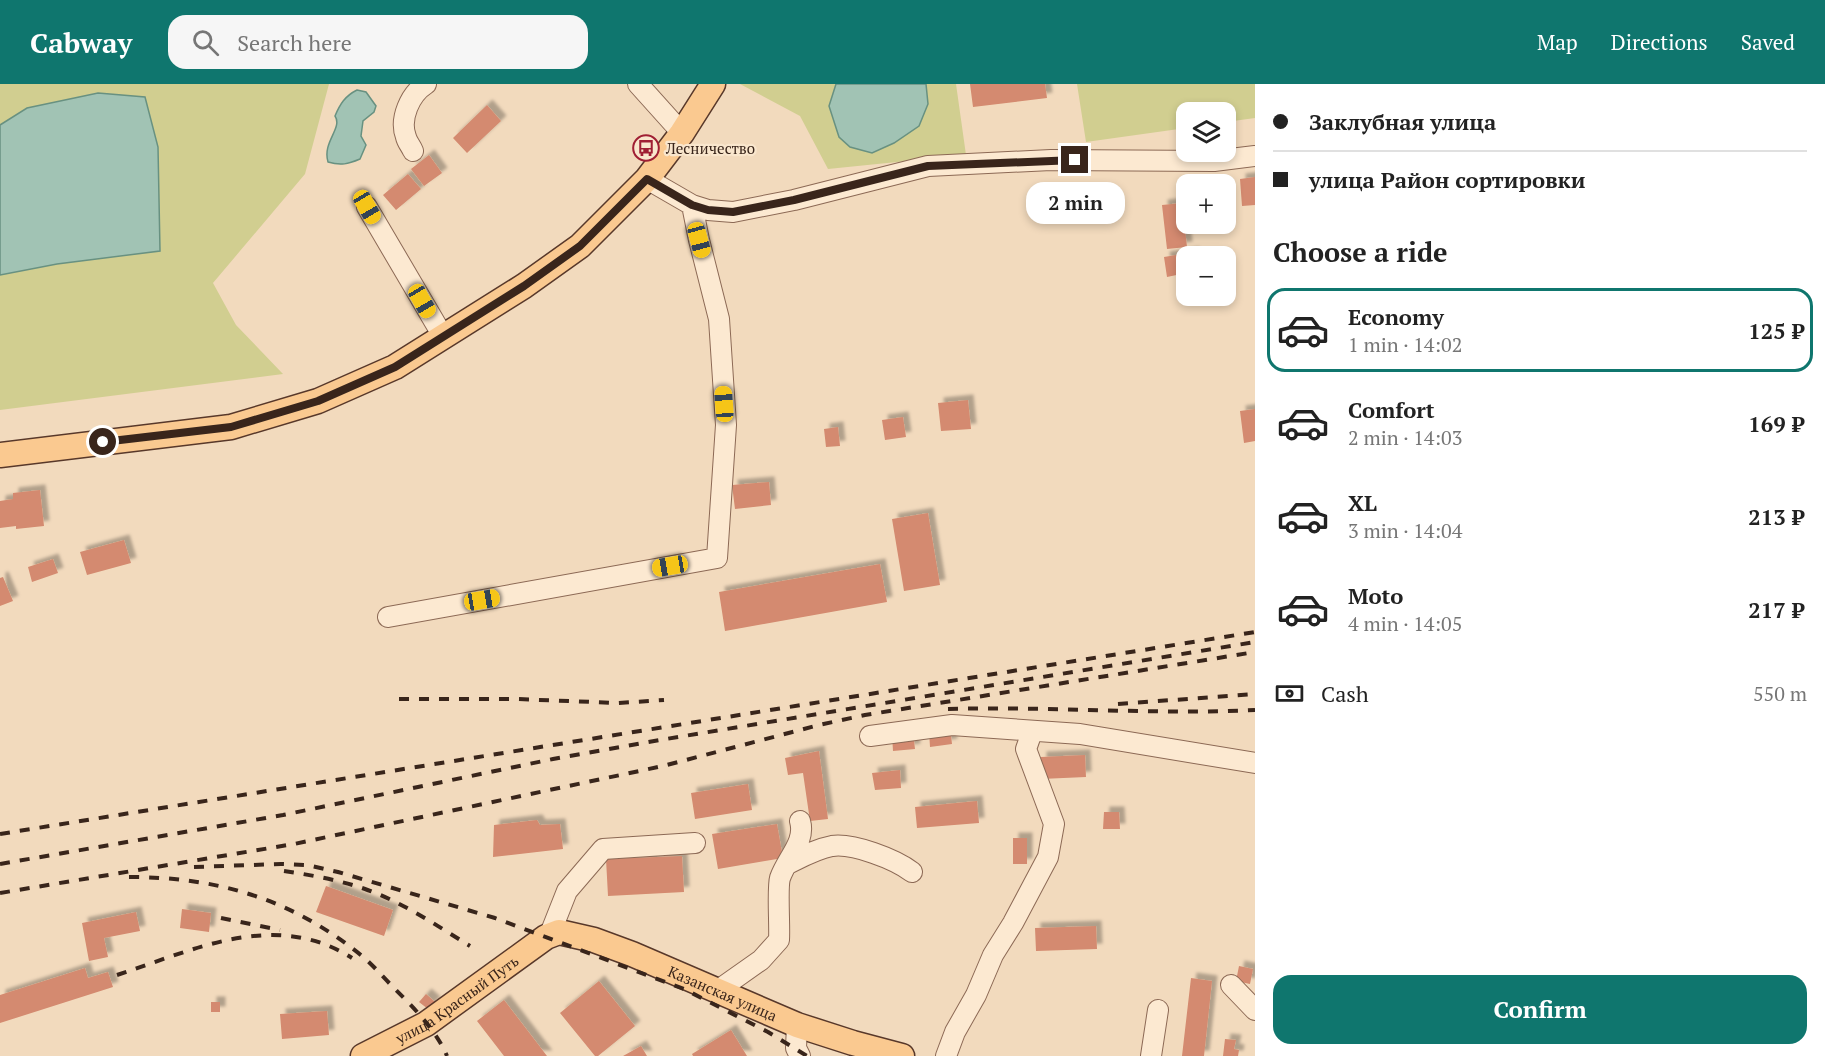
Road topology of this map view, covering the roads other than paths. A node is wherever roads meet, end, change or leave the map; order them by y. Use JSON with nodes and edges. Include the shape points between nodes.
{"nodes":[{"id":1,"x":426,"y":84,"type":"edge"},
{"id":2,"x":638,"y":84,"type":"edge"},
{"id":3,"x":713,"y":84,"type":"edge"},
{"id":4,"x":682,"y":133,"type":"junction"},
{"id":5,"x":413,"y":151,"type":"dead end"},
{"id":6,"x":1255,"y":156,"type":"edge"},
{"id":7,"x":647,"y":179,"type":"junction"},
{"id":8,"x":692,"y":205,"type":"junction"},
{"id":9,"x":367,"y":207,"type":"dead end"},
{"id":10,"x":444,"y":338,"type":"junction"},
{"id":11,"x":0,"y":455,"type":"edge"},
{"id":12,"x":388,"y":617,"type":"dead end"},
{"id":13,"x":1032,"y":732,"type":"junction"},
{"id":14,"x":870,"y":736,"type":"dead end"},
{"id":15,"x":1255,"y":763,"type":"edge"},
{"id":16,"x":800,"y":821,"type":"dead end"},
{"id":17,"x":695,"y":843,"type":"dead end"},
{"id":18,"x":788,"y":864,"type":"junction"},
{"id":19,"x":912,"y":872,"type":"dead end"},
{"id":20,"x":548,"y":935,"type":"junction"},
{"id":21,"x":1231,"y":985,"type":"dead end"},
{"id":22,"x":717,"y":991,"type":"junction"},
{"id":23,"x":1158,"y":1010,"type":"dead end"},
{"id":24,"x":1255,"y":1010,"type":"edge"},
{"id":25,"x":797,"y":1025,"type":"junction"},
{"id":26,"x":363,"y":1056,"type":"edge"},
{"id":27,"x":800,"y":1056,"type":"edge"},
{"id":28,"x":902,"y":1056,"type":"edge"},
{"id":29,"x":946,"y":1056,"type":"edge"},
{"id":30,"x":1150,"y":1056,"type":"edge"}],
"edges":[{"from":1,"to":5,"type":"street","via":[[409,103],[404,124]]},
{"from":2,"to":4,"type":"street"},
{"from":3,"to":4,"type":"main road"},
{"from":4,"to":7,"type":"main road"},
{"from":6,"to":8,"type":"street","via":[[1214,161],[1052,160],[928,166],[733,212]]},
{"from":7,"to":8,"type":"street"},
{"from":7,"to":10,"type":"main road","via":[[580,246]]},
{"from":8,"to":12,"type":"street","via":[[719,319],[726,425],[717,558]]},
{"from":9,"to":10,"type":"street"},
{"from":10,"to":11,"type":"main road","via":[[395,367],[318,401],[231,427]]},
{"from":13,"to":14,"type":"street","via":[[952,725]]},
{"from":13,"to":15,"type":"street","via":[[1080,734]]},
{"from":13,"to":29,"type":"street","via":[[1026,749],[1054,824],[1048,857],[993,955]]},
{"from":16,"to":18,"type":"street","via":[[803,829]]},
{"from":17,"to":20,"type":"street","via":[[603,849],[567,891]]},
{"from":18,"to":19,"type":"street","via":[[834,846],[867,850]]},
{"from":18,"to":22,"type":"street","via":[[780,879],[779,940],[761,960]]},
{"from":20,"to":22,"type":"main road","name":"Казанская улица","via":[[559,932],[594,940]]},
{"from":20,"to":26,"type":"main road","name":"улица Красный Путь","via":[[426,1024]]},
{"from":21,"to":24,"type":"street"},
{"from":22,"to":25,"type":"main road","name":"Казанская улица"},
{"from":23,"to":30,"type":"street"},
{"from":25,"to":27,"type":"street","via":[[796,1048]]},
{"from":25,"to":28,"type":"main road","name":"Казанская улица"}]}
